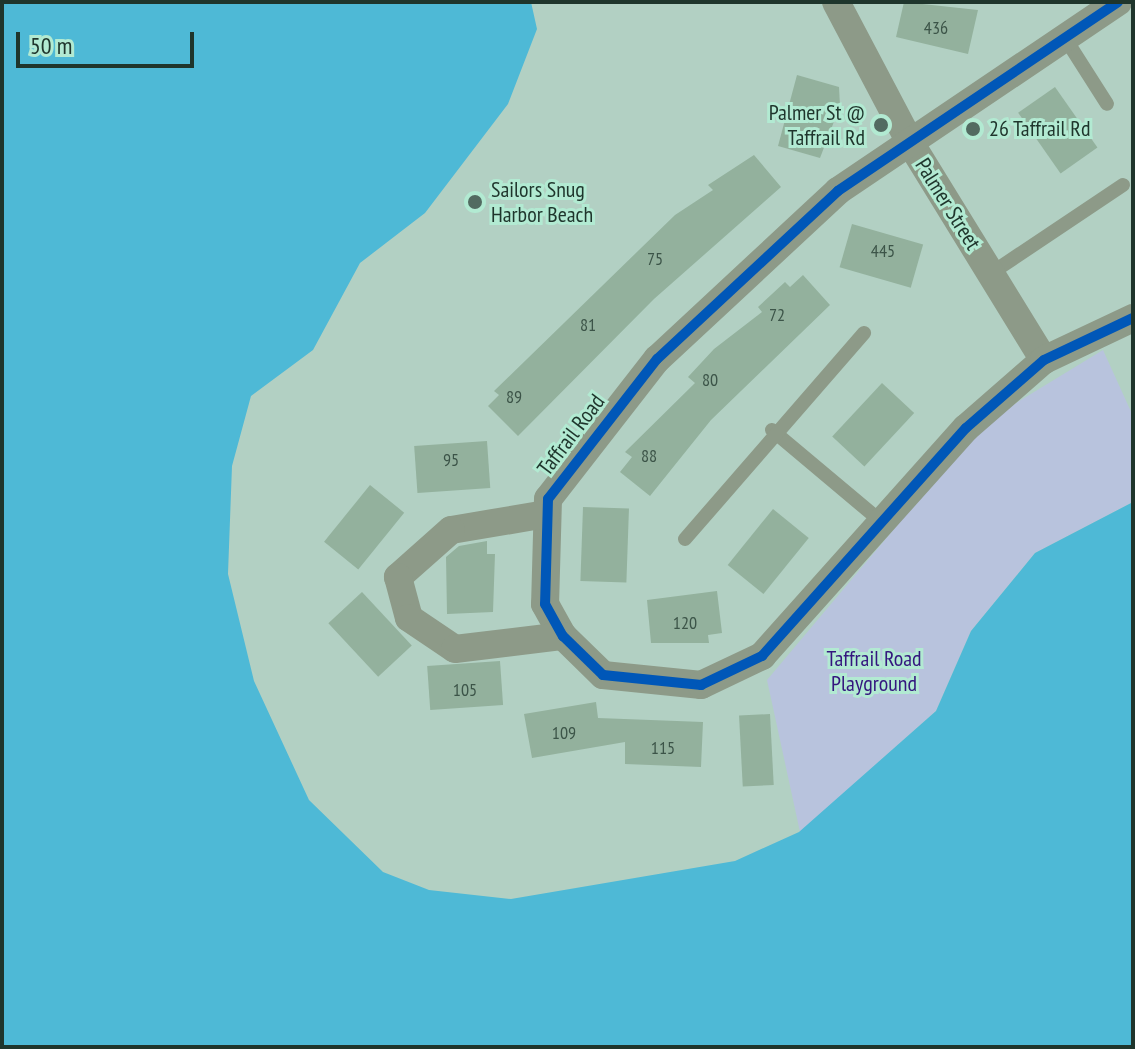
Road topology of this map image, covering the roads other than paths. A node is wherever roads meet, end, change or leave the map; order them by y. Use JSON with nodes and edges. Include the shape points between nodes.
{"nodes":[{"id":1,"x":836,"y":2,"type":"edge"},
{"id":2,"x":1118,"y":2,"type":"edge"},
{"id":3,"x":1065,"y":38,"type":"junction"},
{"id":4,"x":1107,"y":104,"type":"dead end"},
{"id":5,"x":911,"y":144,"type":"junction"},
{"id":6,"x":1123,"y":185,"type":"dead end"},
{"id":7,"x":990,"y":274,"type":"junction"},
{"id":8,"x":1133,"y":318,"type":"edge"},
{"id":9,"x":864,"y":333,"type":"dead end"},
{"id":10,"x":1044,"y":360,"type":"junction"},
{"id":11,"x":772,"y":430,"type":"junction"},
{"id":12,"x":546,"y":514,"type":"junction"},
{"id":13,"x":883,"y":523,"type":"junction"},
{"id":14,"x":685,"y":539,"type":"dead end"},
{"id":15,"x":563,"y":636,"type":"junction"}],
"edges":[{"from":1,"to":5,"type":"street","name":"Palmer Street"},
{"from":2,"to":3,"type":"street","name":"Taffrail Road"},
{"from":3,"to":4,"type":"lane"},
{"from":3,"to":5,"type":"street","name":"Taffrail Road"},
{"from":5,"to":7,"type":"street","name":"Palmer Street"},
{"from":5,"to":12,"type":"street","name":"Taffrail Road","via":[[838,191],[711,304],[605,419],[548,499]]},
{"from":6,"to":7,"type":"lane"},
{"from":7,"to":10,"type":"street","name":"Palmer Street"},
{"from":8,"to":10,"type":"street","name":"Taffrail Road"},
{"from":9,"to":11,"type":"lane"},
{"from":10,"to":13,"type":"street","name":"Taffrail Road","via":[[966,428]]},
{"from":11,"to":13,"type":"lane"},
{"from":11,"to":14,"type":"lane"},
{"from":12,"to":15,"type":"street","name":"Taffrail Road","via":[[545,604]]},
{"from":12,"to":15,"type":"street","via":[[451,530],[416,554],[398,577],[409,618],[455,649]]},
{"from":13,"to":15,"type":"street","name":"Taffrail Road","via":[[762,656],[701,685],[603,675]]}]}
